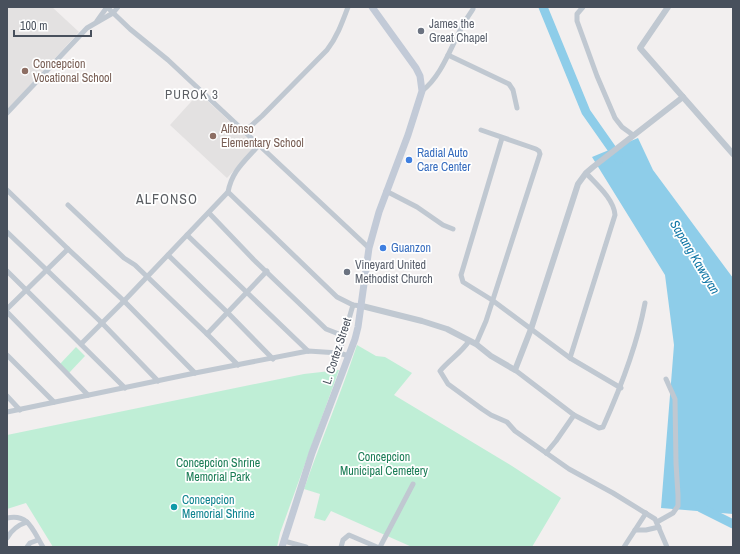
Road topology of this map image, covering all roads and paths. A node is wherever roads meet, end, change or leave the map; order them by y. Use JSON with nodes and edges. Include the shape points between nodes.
{"nodes":[{"id":1,"x":107,"y":7,"type":"edge"},
{"id":2,"x":118,"y":7,"type":"edge"},
{"id":3,"x":348,"y":7,"type":"edge"},
{"id":4,"x":372,"y":7,"type":"edge"},
{"id":5,"x":583,"y":7,"type":"edge"},
{"id":6,"x":668,"y":7,"type":"edge"},
{"id":7,"x":473,"y":9,"type":"dead end"},
{"id":8,"x":113,"y":13,"type":"junction"},
{"id":9,"x":97,"y":22,"type":"junction"},
{"id":10,"x":448,"y":55,"type":"junction"},
{"id":11,"x":422,"y":91,"type":"junction"},
{"id":12,"x":683,"y":97,"type":"junction"},
{"id":13,"x":517,"y":108,"type":"dead end"},
{"id":14,"x":7,"y":113,"type":"edge"},
{"id":15,"x":481,"y":130,"type":"dead end"},
{"id":16,"x":244,"y":132,"type":"junction"},
{"id":17,"x":631,"y":137,"type":"junction"},
{"id":18,"x":502,"y":138,"type":"junction"},
{"id":19,"x":258,"y":146,"type":"junction"},
{"id":20,"x":733,"y":154,"type":"edge"},
{"id":21,"x":586,"y":173,"type":"junction"},
{"id":22,"x":7,"y":190,"type":"edge"},
{"id":23,"x":386,"y":191,"type":"junction"},
{"id":24,"x":228,"y":192,"type":"junction"},
{"id":25,"x":68,"y":205,"type":"dead end"},
{"id":26,"x":209,"y":213,"type":"junction"},
{"id":27,"x":453,"y":229,"type":"dead end"},
{"id":28,"x":7,"y":232,"type":"edge"},
{"id":29,"x":187,"y":235,"type":"junction"},
{"id":30,"x":369,"y":248,"type":"junction"},
{"id":31,"x":68,"y":249,"type":"junction"},
{"id":32,"x":168,"y":255,"type":"junction"},
{"id":33,"x":7,"y":271,"type":"edge"},
{"id":34,"x":46,"y":271,"type":"junction"},
{"id":35,"x":267,"y":271,"type":"junction"},
{"id":36,"x":146,"y":277,"type":"junction"},
{"id":37,"x":26,"y":290,"type":"junction"},
{"id":38,"x":247,"y":292,"type":"junction"},
{"id":39,"x":492,"y":300,"type":"junction"},
{"id":40,"x":124,"y":301,"type":"junction"},
{"id":41,"x":645,"y":303,"type":"dead end"},
{"id":42,"x":353,"y":305,"type":"junction"},
{"id":43,"x":362,"y":306,"type":"junction"},
{"id":44,"x":7,"y":309,"type":"edge"},
{"id":45,"x":7,"y":312,"type":"edge"},
{"id":46,"x":228,"y":313,"type":"junction"},
{"id":47,"x":102,"y":323,"type":"junction"},
{"id":48,"x":531,"y":329,"type":"junction"},
{"id":49,"x":207,"y":334,"type":"junction"},
{"id":50,"x":344,"y":336,"type":"junction"},
{"id":51,"x":469,"y":341,"type":"junction"},
{"id":52,"x":81,"y":344,"type":"junction"},
{"id":53,"x":476,"y":344,"type":"junction"},
{"id":54,"x":308,"y":351,"type":"junction"},
{"id":55,"x":339,"y":353,"type":"junction"},
{"id":56,"x":7,"y":355,"type":"edge"},
{"id":57,"x":349,"y":356,"type":"junction"},
{"id":58,"x":273,"y":358,"type":"junction"},
{"id":59,"x":570,"y":358,"type":"junction"},
{"id":60,"x":238,"y":365,"type":"junction"},
{"id":61,"x":515,"y":370,"type":"junction"},
{"id":62,"x":195,"y":373,"type":"junction"},
{"id":63,"x":666,"y":379,"type":"dead end"},
{"id":64,"x":158,"y":381,"type":"junction"},
{"id":65,"x":125,"y":388,"type":"junction"},
{"id":66,"x":621,"y":388,"type":"junction"},
{"id":67,"x":88,"y":395,"type":"junction"},
{"id":68,"x":7,"y":396,"type":"edge"},
{"id":69,"x":54,"y":402,"type":"junction"},
{"id":70,"x":20,"y":410,"type":"junction"},
{"id":71,"x":7,"y":412,"type":"edge"},
{"id":72,"x":574,"y":415,"type":"junction"},
{"id":73,"x":546,"y":453,"type":"junction"},
{"id":74,"x":413,"y":484,"type":"dead end"},
{"id":75,"x":646,"y":513,"type":"junction"},
{"id":76,"x":7,"y":518,"type":"edge"},
{"id":77,"x":27,"y":522,"type":"junction"},
{"id":78,"x":658,"y":525,"type":"junction"},
{"id":79,"x":635,"y":530,"type":"junction"},
{"id":80,"x":7,"y":538,"type":"edge"},
{"id":81,"x":38,"y":540,"type":"junction"},
{"id":82,"x":283,"y":544,"type":"edge"},
{"id":83,"x":27,"y":547,"type":"edge"},
{"id":84,"x":42,"y":547,"type":"edge"},
{"id":85,"x":306,"y":547,"type":"edge"},
{"id":86,"x":341,"y":547,"type":"edge"},
{"id":87,"x":377,"y":547,"type":"edge"},
{"id":88,"x":380,"y":547,"type":"edge"},
{"id":89,"x":624,"y":547,"type":"edge"},
{"id":90,"x":667,"y":547,"type":"edge"}],
"edges":[{"from":1,"to":8,"type":"street"},
{"from":1,"to":9,"type":"street"},
{"from":2,"to":8,"type":"street"},
{"from":3,"to":16,"type":"street","via":[[334,41],[327,50]]},
{"from":4,"to":11,"type":"main road","via":[[416,68]]},
{"from":5,"to":17,"type":"street","via":[[577,14],[578,20],[597,76],[615,118]]},
{"from":6,"to":12,"type":"street","via":[[640,48]]},
{"from":7,"to":10,"type":"street"},
{"from":8,"to":9,"type":"street"},
{"from":8,"to":16,"type":"street","via":[[168,60]]},
{"from":9,"to":14,"type":"street","via":[[75,39],[55,64]]},
{"from":10,"to":11,"type":"street","via":[[429,86]]},
{"from":10,"to":13,"type":"street","via":[[509,84]]},
{"from":11,"to":23,"type":"main road","name":"L. Cortez Street"},
{"from":12,"to":17,"type":"street"},
{"from":12,"to":20,"type":"street"},
{"from":15,"to":18,"type":"street"},
{"from":16,"to":19,"type":"street"},
{"from":17,"to":21,"type":"street"},
{"from":18,"to":39,"type":"street","via":[[461,275],[464,282]]},
{"from":18,"to":39,"type":"street","via":[[536,149],[540,154]]},
{"from":19,"to":24,"type":"street","via":[[234,172]]},
{"from":19,"to":30,"type":"street"},
{"from":21,"to":48,"type":"street","via":[[578,184]]},
{"from":21,"to":59,"type":"street","via":[[608,198],[614,215]]},
{"from":22,"to":31,"type":"street"},
{"from":23,"to":27,"type":"street"},
{"from":23,"to":30,"type":"main road","name":"L. Cortez Street"},
{"from":24,"to":26,"type":"street"},
{"from":24,"to":42,"type":"street","via":[[338,297]]},
{"from":25,"to":36,"type":"street"},
{"from":26,"to":29,"type":"street"},
{"from":26,"to":35,"type":"street"},
{"from":28,"to":34,"type":"street"},
{"from":29,"to":32,"type":"street"},
{"from":29,"to":38,"type":"street"},
{"from":30,"to":43,"type":"main road","name":"L. Cortez Street"},
{"from":31,"to":34,"type":"street"},
{"from":31,"to":40,"type":"street"},
{"from":32,"to":36,"type":"street"},
{"from":32,"to":46,"type":"street"},
{"from":33,"to":37,"type":"street"},
{"from":34,"to":37,"type":"street"},
{"from":34,"to":47,"type":"street"},
{"from":35,"to":38,"type":"street"},
{"from":35,"to":50,"type":"street","via":[[326,329]]},
{"from":36,"to":40,"type":"street"},
{"from":36,"to":49,"type":"street"},
{"from":37,"to":44,"type":"street"},
{"from":37,"to":52,"type":"street"},
{"from":38,"to":46,"type":"street"},
{"from":38,"to":54,"type":"street"},
{"from":39,"to":48,"type":"street"},
{"from":39,"to":53,"type":"street"},
{"from":40,"to":47,"type":"street"},
{"from":40,"to":62,"type":"street"},
{"from":41,"to":66,"type":"street"},
{"from":42,"to":43,"type":"street"},
{"from":42,"to":50,"type":"street"},
{"from":43,"to":51,"type":"street","via":[[447,329]]},
{"from":43,"to":57,"type":"main road","name":"L. Cortez Street"},
{"from":45,"to":67,"type":"street"},
{"from":46,"to":49,"type":"street"},
{"from":46,"to":58,"type":"street"},
{"from":47,"to":52,"type":"street"},
{"from":47,"to":64,"type":"street"},
{"from":48,"to":59,"type":"street"},
{"from":48,"to":61,"type":"street"},
{"from":49,"to":60,"type":"street"},
{"from":50,"to":55,"type":"street"},
{"from":51,"to":53,"type":"street"},
{"from":51,"to":73,"type":"street","via":[[445,364],[440,371],[443,377],[448,384],[482,409],[507,422],[515,431]]},
{"from":52,"to":65,"type":"street"},
{"from":53,"to":61,"type":"street"},
{"from":54,"to":55,"type":"street"},
{"from":54,"to":58,"type":"street"},
{"from":55,"to":57,"type":"street"},
{"from":56,"to":69,"type":"street"},
{"from":57,"to":82,"type":"main road","name":"L. Cortez Street","via":[[312,453]]},
{"from":58,"to":60,"type":"street"},
{"from":59,"to":66,"type":"street"},
{"from":60,"to":62,"type":"street"},
{"from":61,"to":72,"type":"street"},
{"from":62,"to":64,"type":"street"},
{"from":63,"to":78,"type":"street","via":[[675,399],[678,506]]},
{"from":64,"to":65,"type":"street"},
{"from":65,"to":67,"type":"street"},
{"from":66,"to":72,"type":"street","via":[[603,427],[599,428]]},
{"from":67,"to":69,"type":"street"},
{"from":68,"to":70,"type":"street"},
{"from":69,"to":70,"type":"street"},
{"from":70,"to":71,"type":"street"},
{"from":72,"to":73,"type":"street"},
{"from":73,"to":75,"type":"street"},
{"from":74,"to":88,"type":"street"},
{"from":75,"to":78,"type":"street","via":[[655,519]]},
{"from":75,"to":79,"type":"street"},
{"from":76,"to":77,"type":"street","via":[[20,518]]},
{"from":77,"to":80,"type":"street","via":[[20,524]]},
{"from":77,"to":81,"type":"street"},
{"from":78,"to":79,"type":"street","via":[[646,530]]},
{"from":78,"to":90,"type":"street"},
{"from":79,"to":89,"type":"street"},
{"from":81,"to":83,"type":"street"},
{"from":81,"to":84,"type":"street"},
{"from":82,"to":85,"type":"street"},
{"from":86,"to":87,"type":"street","via":[[343,540],[349,535]]}]}
